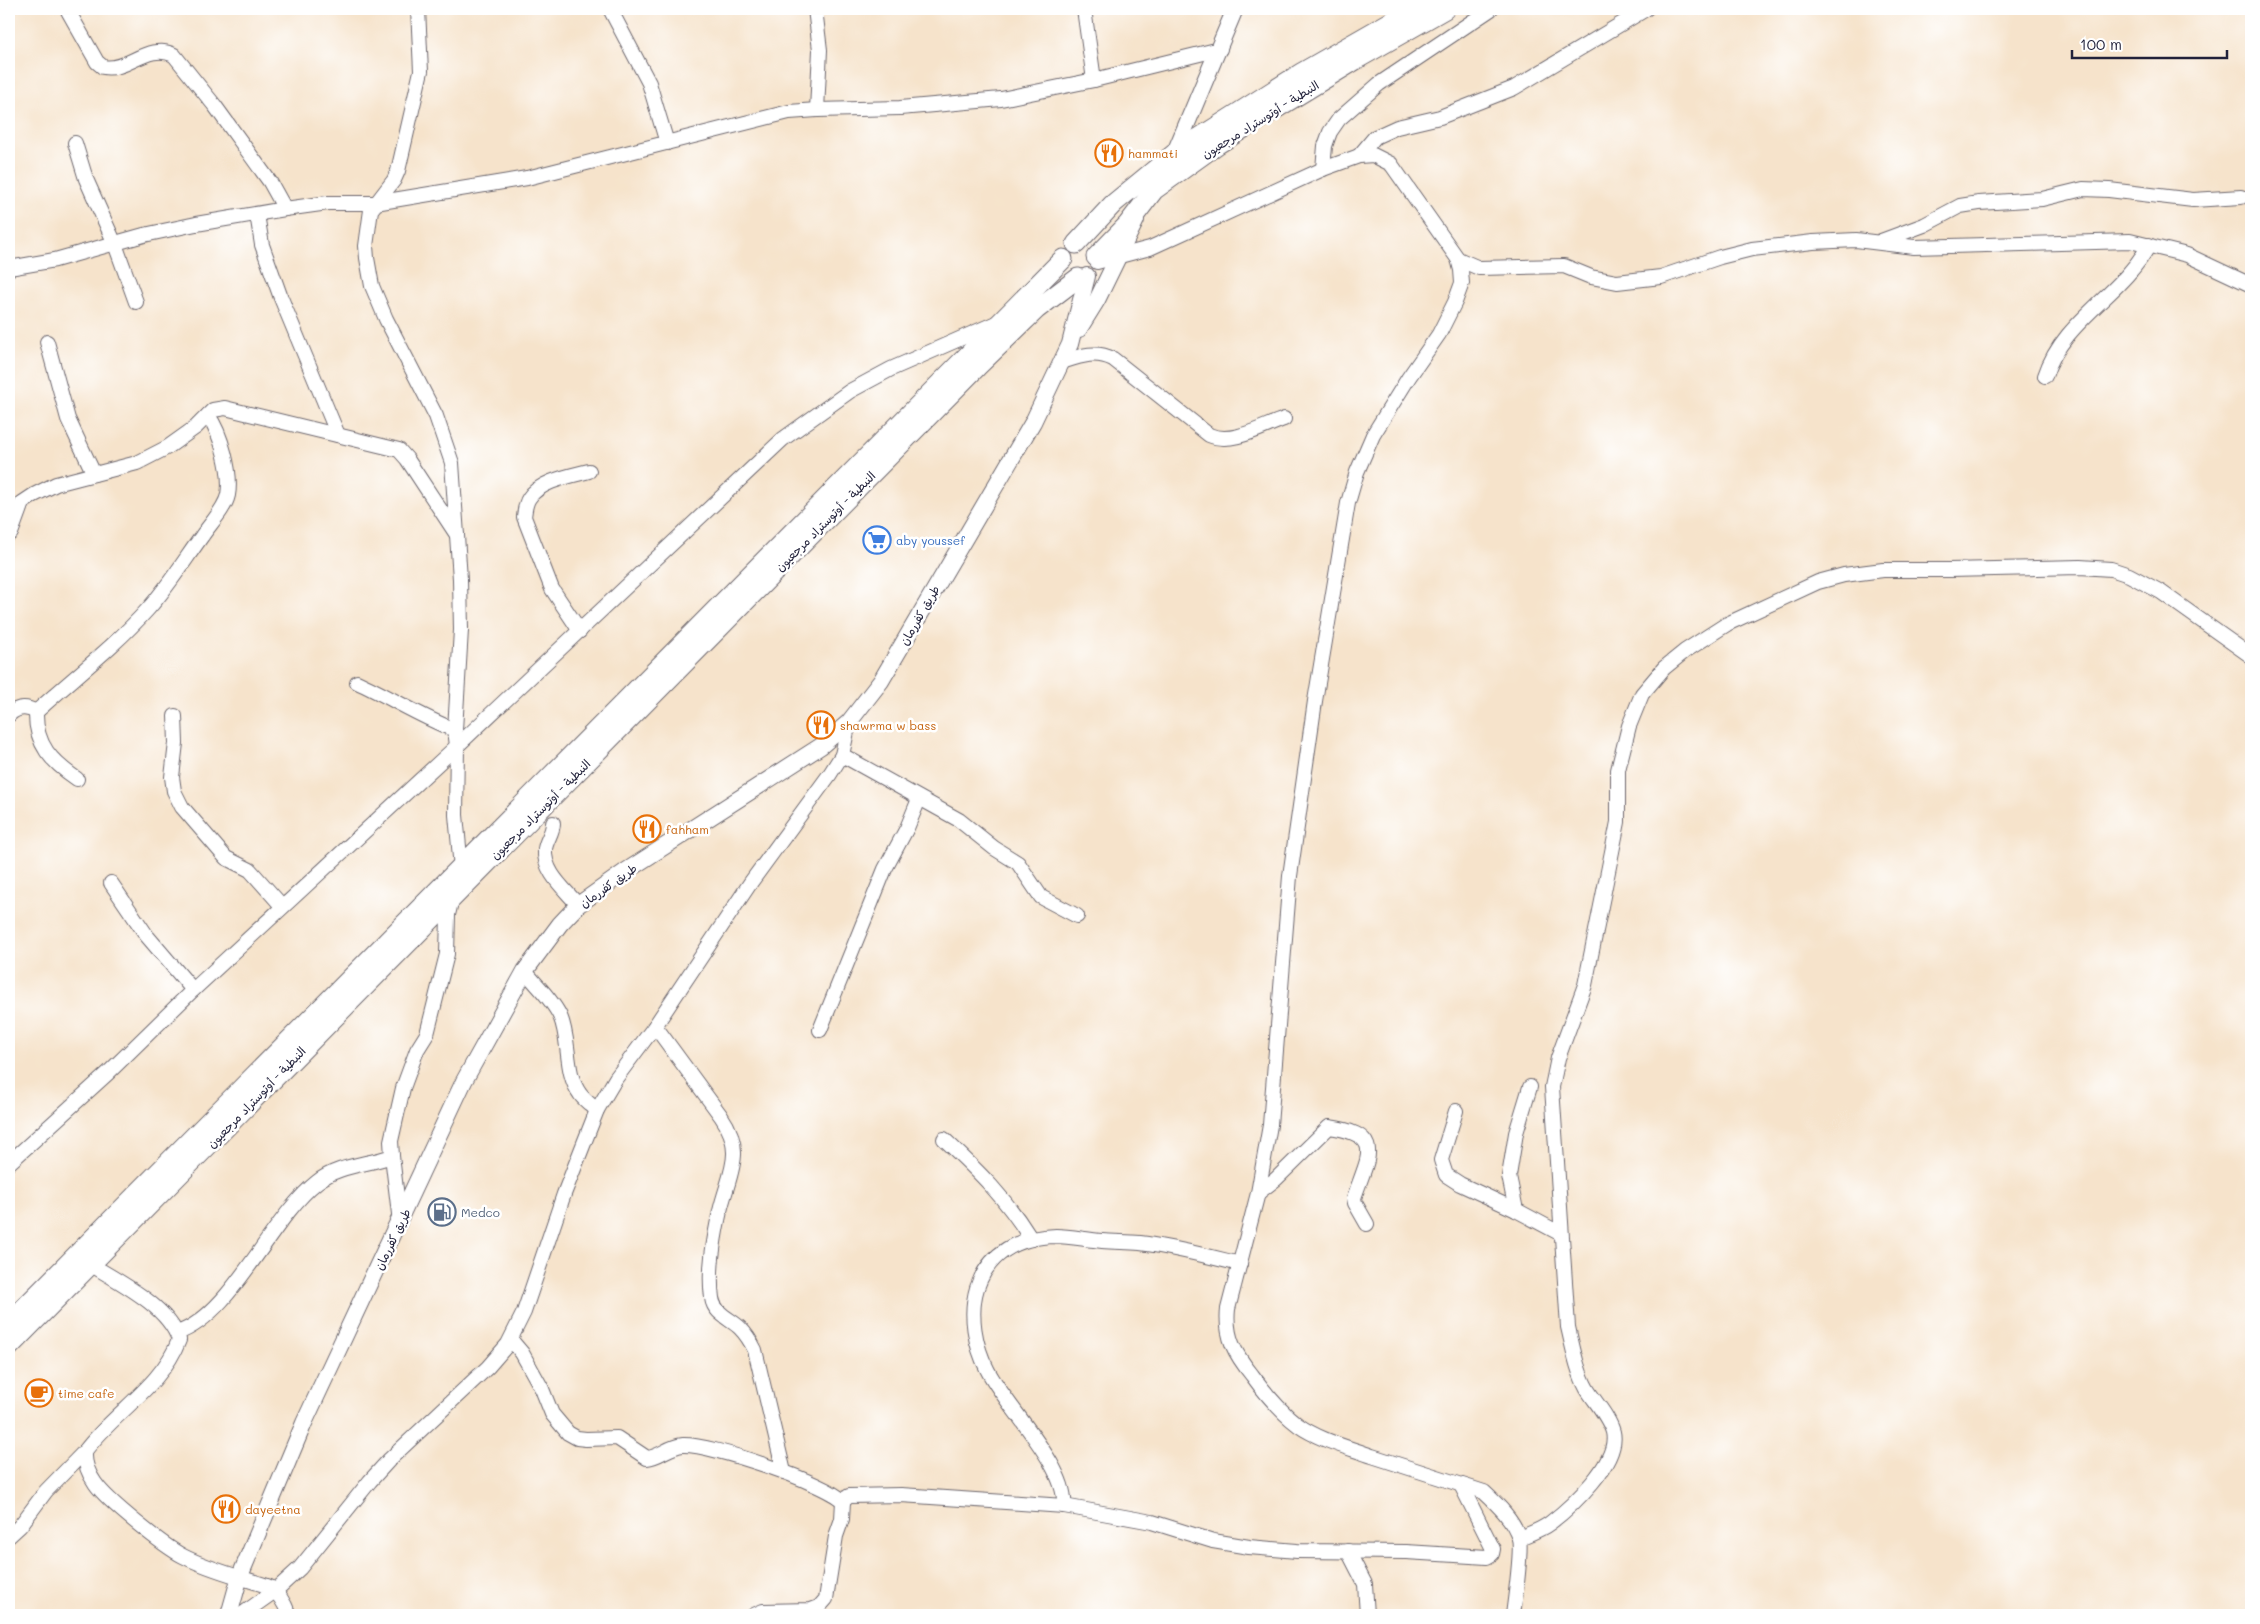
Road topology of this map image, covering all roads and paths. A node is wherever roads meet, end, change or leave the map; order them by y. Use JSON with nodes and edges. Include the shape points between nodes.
{"nodes":[{"id":1,"x":67,"y":9,"type":"edge"},
{"id":2,"x":418,"y":9,"type":"edge"},
{"id":3,"x":610,"y":9,"type":"edge"},
{"id":4,"x":815,"y":9,"type":"edge"},
{"id":5,"x":1084,"y":9,"type":"edge"},
{"id":6,"x":1235,"y":9,"type":"edge"},
{"id":7,"x":1413,"y":9,"type":"edge"},
{"id":8,"x":1491,"y":9,"type":"edge"},
{"id":9,"x":1646,"y":9,"type":"edge"},
{"id":10,"x":1443,"y":10,"type":"edge"},
{"id":11,"x":1454,"y":32,"type":"junction"},
{"id":12,"x":1220,"y":49,"type":"junction"},
{"id":13,"x":1094,"y":80,"type":"junction"},
{"id":14,"x":817,"y":110,"type":"junction"},
{"id":15,"x":75,"y":142,"type":"dead end"},
{"id":16,"x":667,"y":143,"type":"junction"},
{"id":17,"x":1175,"y":153,"type":"junction"},
{"id":18,"x":1359,"y":156,"type":"junction"},
{"id":19,"x":1323,"y":169,"type":"junction"},
{"id":20,"x":2241,"y":197,"type":"dead end"},
{"id":21,"x":1149,"y":198,"type":"junction"},
{"id":22,"x":375,"y":203,"type":"junction"},
{"id":23,"x":285,"y":209,"type":"junction"},
{"id":24,"x":258,"y":214,"type":"junction"},
{"id":25,"x":1878,"y":242,"type":"junction"},
{"id":26,"x":115,"y":244,"type":"junction"},
{"id":27,"x":1076,"y":244,"type":"junction"},
{"id":28,"x":2149,"y":245,"type":"junction"},
{"id":29,"x":1063,"y":259,"type":"junction"},
{"id":30,"x":1116,"y":259,"type":"junction"},
{"id":31,"x":1458,"y":259,"type":"junction"},
{"id":32,"x":9,"y":268,"type":"edge"},
{"id":33,"x":1090,"y":268,"type":"junction"},
{"id":34,"x":2251,"y":286,"type":"edge"},
{"id":35,"x":136,"y":302,"type":"dead end"},
{"id":36,"x":1000,"y":322,"type":"junction"},
{"id":37,"x":47,"y":342,"type":"dead end"},
{"id":38,"x":1070,"y":344,"type":"junction"},
{"id":39,"x":1062,"y":362,"type":"junction"},
{"id":40,"x":2045,"y":376,"type":"dead end"},
{"id":41,"x":208,"y":415,"type":"junction"},
{"id":42,"x":1284,"y":419,"type":"dead end"},
{"id":43,"x":338,"y":435,"type":"junction"},
{"id":44,"x":589,"y":471,"type":"dead end"},
{"id":45,"x":94,"y":474,"type":"junction"},
{"id":46,"x":16,"y":502,"type":"edge"},
{"id":47,"x":12,"y":534,"type":"dead end"},
{"id":48,"x":457,"y":536,"type":"junction"},
{"id":49,"x":580,"y":631,"type":"junction"},
{"id":50,"x":2251,"y":656,"type":"edge"},
{"id":51,"x":357,"y":682,"type":"dead end"},
{"id":52,"x":36,"y":712,"type":"junction"},
{"id":53,"x":9,"y":715,"type":"edge"},
{"id":54,"x":175,"y":716,"type":"dead end"},
{"id":55,"x":849,"y":722,"type":"junction"},
{"id":56,"x":455,"y":730,"type":"junction"},
{"id":57,"x":457,"y":746,"type":"junction"},
{"id":58,"x":842,"y":756,"type":"junction"},
{"id":59,"x":77,"y":779,"type":"dead end"},
{"id":60,"x":919,"y":799,"type":"junction"},
{"id":61,"x":554,"y":823,"type":"dead end"},
{"id":62,"x":460,"y":868,"type":"junction"},
{"id":63,"x":111,"y":883,"type":"dead end"},
{"id":64,"x":452,"y":896,"type":"junction"},
{"id":65,"x":578,"y":905,"type":"junction"},
{"id":66,"x":282,"y":906,"type":"junction"},
{"id":67,"x":1077,"y":916,"type":"dead end"},
{"id":68,"x":525,"y":971,"type":"junction"},
{"id":69,"x":193,"y":990,"type":"junction"},
{"id":70,"x":655,"y":1026,"type":"junction"},
{"id":71,"x":820,"y":1030,"type":"dead end"},
{"id":72,"x":1530,"y":1086,"type":"dead end"},
{"id":73,"x":596,"y":1110,"type":"junction"},
{"id":74,"x":1456,"y":1111,"type":"dead end"},
{"id":75,"x":944,"y":1139,"type":"dead end"},
{"id":76,"x":392,"y":1156,"type":"junction"},
{"id":77,"x":9,"y":1164,"type":"edge"},
{"id":78,"x":1258,"y":1193,"type":"junction"},
{"id":79,"x":1516,"y":1210,"type":"junction"},
{"id":80,"x":400,"y":1223,"type":"junction"},
{"id":81,"x":1367,"y":1224,"type":"dead end"},
{"id":82,"x":1561,"y":1234,"type":"junction"},
{"id":83,"x":1031,"y":1239,"type":"junction"},
{"id":84,"x":90,"y":1264,"type":"junction"},
{"id":85,"x":1240,"y":1264,"type":"junction"},
{"id":86,"x":9,"y":1323,"type":"edge"},
{"id":87,"x":176,"y":1333,"type":"junction"},
{"id":88,"x":510,"y":1340,"type":"junction"},
{"id":89,"x":9,"y":1347,"type":"edge"},
{"id":90,"x":85,"y":1451,"type":"junction"},
{"id":91,"x":784,"y":1472,"type":"junction"},
{"id":92,"x":1461,"y":1485,"type":"junction"},
{"id":93,"x":843,"y":1501,"type":"junction"},
{"id":94,"x":1064,"y":1506,"type":"junction"},
{"id":95,"x":9,"y":1536,"type":"edge"},
{"id":96,"x":1519,"y":1538,"type":"junction"},
{"id":97,"x":1348,"y":1550,"type":"junction"},
{"id":98,"x":240,"y":1576,"type":"junction"},
{"id":99,"x":275,"y":1591,"type":"junction"},
{"id":100,"x":228,"y":1615,"type":"edge"},
{"id":101,"x":241,"y":1615,"type":"edge"},
{"id":102,"x":289,"y":1615,"type":"edge"},
{"id":103,"x":754,"y":1615,"type":"edge"},
{"id":104,"x":1367,"y":1615,"type":"edge"},
{"id":105,"x":1513,"y":1615,"type":"edge"}],
"edges":[{"from":1,"to":23,"type":"street","via":[[103,67],[114,68],[156,51],[174,54],[270,182]]},
{"from":2,"to":22,"type":"street","via":[[421,71],[416,100],[398,171]]},
{"from":3,"to":16,"type":"street","via":[[649,83]]},
{"from":4,"to":14,"type":"street","via":[[820,50]]},
{"from":5,"to":13,"type":"street"},
{"from":6,"to":12,"type":"main road"},
{"from":7,"to":17,"type":"highway","name":"النبطية - أوتوستراد مرجعيون","via":[[1293,78]]},
{"from":8,"to":11,"type":"street"},
{"from":9,"to":18,"type":"street","via":[[1514,88],[1440,117],[1396,127],[1375,137]]},
{"from":10,"to":11,"type":"street"},
{"from":10,"to":21,"type":"highway","name":"النبطية - أوتوستراد مرجعيون","via":[[1218,144]]},
{"from":11,"to":19,"type":"street","via":[[1379,84],[1339,119],[1325,146]]},
{"from":12,"to":13,"type":"street"},
{"from":12,"to":17,"type":"main road"},
{"from":13,"to":14,"type":"street","via":[[1034,94],[970,102]]},
{"from":14,"to":16,"type":"street","via":[[772,116]]},
{"from":15,"to":26,"type":"street","via":[[86,179]]},
{"from":16,"to":22,"type":"street","via":[[527,178]]},
{"from":17,"to":21,"type":"main road"},
{"from":17,"to":27,"type":"highway","name":"النبطية - أوتوستراد مرجعيون","via":[[1113,204]]},
{"from":18,"to":19,"type":"street"},
{"from":18,"to":31,"type":"street","via":[[1373,155],[1391,164]]},
{"from":19,"to":30,"type":"street","via":[[1150,248]]},
{"from":20,"to":25,"type":"street","via":[[2193,200],[2083,189],[2042,199],[1960,206],[1896,237]]},
{"from":21,"to":30,"type":"main road"},
{"from":21,"to":33,"type":"highway","name":"النبطية - أوتوستراد مرجعيون"},
{"from":22,"to":23,"type":"street","via":[[328,203]]},
{"from":22,"to":48,"type":"street","via":[[366,246],[372,286],[443,433],[452,463]]},
{"from":23,"to":24,"type":"street"},
{"from":24,"to":26,"type":"street"},
{"from":24,"to":43,"type":"street","via":[[262,245],[281,298]]},
{"from":25,"to":28,"type":"street","via":[[1914,246],[2113,241]]},
{"from":25,"to":31,"type":"street","via":[[1856,240],[1752,249],[1674,274],[1617,282],[1564,266],[1479,268]]},
{"from":26,"to":32,"type":"street"},
{"from":26,"to":35,"type":"street"},
{"from":27,"to":29,"type":"highway","name":"النبطية - أوتوستراد مرجعيون","via":[[1067,249]]},
{"from":27,"to":33,"type":"highway","via":[[1087,245]]},
{"from":28,"to":34,"type":"street","via":[[2188,255]]},
{"from":28,"to":40,"type":"street","via":[[2127,276],[2063,342]]},
{"from":29,"to":33,"type":"highway","via":[[1065,269]]},
{"from":29,"to":36,"type":"highway","name":"النبطية - أوتوستراد مرجعيون"},
{"from":30,"to":33,"type":"street"},
{"from":30,"to":38,"type":"main road","via":[[1097,300]]},
{"from":31,"to":78,"type":"street","via":[[1462,283],[1455,302],[1439,334],[1373,434],[1357,472],[1342,532],[1290,876],[1274,1095]]},
{"from":33,"to":38,"type":"main road","name":"طريق كفررمان"},
{"from":33,"to":64,"type":"highway","name":"النبطية - أوتوستراد مرجعيون","via":[[1038,309],[977,367]]},
{"from":36,"to":49,"type":"street","via":[[890,370],[831,402],[783,439]]},
{"from":36,"to":62,"type":"highway","name":"النبطية - أوتوستراد مرجعيون"},
{"from":37,"to":45,"type":"street","via":[[68,420]]},
{"from":38,"to":39,"type":"main road","name":"طريق كفررمان"},
{"from":39,"to":42,"type":"street","via":[[1085,355],[1104,354],[1218,439],[1230,439]]},
{"from":39,"to":55,"type":"main road","name":"طريق كفررمان","via":[[1033,422],[904,642],[881,680]]},
{"from":41,"to":43,"type":"street","via":[[217,408],[226,408]]},
{"from":41,"to":45,"type":"street","via":[[168,447],[137,463]]},
{"from":41,"to":52,"type":"street","via":[[219,437],[230,484],[224,504],[163,592],[146,611]]},
{"from":43,"to":48,"type":"street","via":[[399,450]]},
{"from":44,"to":49,"type":"street","via":[[555,481],[534,492],[526,504],[524,517],[552,589]]},
{"from":45,"to":46,"type":"street","via":[[56,484]]},
{"from":46,"to":47,"type":"street"},
{"from":48,"to":56,"type":"street","via":[[461,630]]},
{"from":49,"to":57,"type":"street"},
{"from":50,"to":82,"type":"street","via":[[2161,592],[2111,569],[1883,570],[1844,575],[1795,592],[1727,624],[1664,668],[1642,694],[1624,744],[1618,770],[1618,822],[1585,985],[1558,1058],[1552,1087]]},
{"from":51,"to":56,"type":"street","via":[[432,722]]},
{"from":52,"to":53,"type":"street","via":[[21,708]]},
{"from":52,"to":59,"type":"street","via":[[36,723],[50,759]]},
{"from":54,"to":66,"type":"street","via":[[172,778],[182,807],[226,858],[250,870]]},
{"from":55,"to":58,"type":"street"},
{"from":55,"to":65,"type":"main road","name":"طريق كفررمان","via":[[821,746]]},
{"from":56,"to":57,"type":"street"},
{"from":57,"to":62,"type":"street","via":[[456,815]]},
{"from":57,"to":66,"type":"street"},
{"from":58,"to":60,"type":"street"},
{"from":58,"to":70,"type":"street","via":[[734,906]]},
{"from":60,"to":67,"type":"street","via":[[959,820],[1012,858],[1041,897]]},
{"from":60,"to":71,"type":"street","via":[[884,869]]},
{"from":61,"to":65,"type":"street","via":[[546,846],[547,865]]},
{"from":62,"to":86,"type":"highway","name":"النبطية - أوتوستراد مرجعيون"},
{"from":63,"to":69,"type":"street","via":[[147,936]]},
{"from":64,"to":76,"type":"street","via":[[447,954],[427,1034],[416,1050],[403,1088],[391,1142]]},
{"from":64,"to":84,"type":"highway","name":"النبطية - أوتوستراد مرجعيون"},
{"from":65,"to":68,"type":"main road","name":"طريق كفررمان"},
{"from":66,"to":69,"type":"street"},
{"from":68,"to":73,"type":"street","via":[[551,1000],[560,1016],[572,1080],[581,1096]]},
{"from":68,"to":80,"type":"main road","name":"طريق كفررمان","via":[[464,1081]]},
{"from":69,"to":77,"type":"street"},
{"from":70,"to":73,"type":"street"},
{"from":70,"to":91,"type":"street","via":[[730,1128],[735,1165],[714,1238],[712,1300],[717,1310],[750,1338]]},
{"from":72,"to":79,"type":"street","via":[[1516,1133],[1509,1176]]},
{"from":73,"to":88,"type":"street","via":[[524,1312]]},
{"from":74,"to":79,"type":"street","via":[[1441,1160],[1446,1174]]},
{"from":75,"to":83,"type":"street","via":[[988,1180],[1013,1210]]},
{"from":76,"to":80,"type":"street"},
{"from":76,"to":87,"type":"street","via":[[347,1167],[319,1181],[298,1200],[230,1290],[196,1324]]},
{"from":78,"to":81,"type":"street","via":[[1276,1180],[1327,1129],[1347,1131],[1362,1137],[1368,1145],[1354,1198]]},
{"from":78,"to":85,"type":"street"},
{"from":79,"to":82,"type":"street"},
{"from":80,"to":98,"type":"main road","name":"طريق كفررمان","via":[[304,1424]]},
{"from":82,"to":96,"type":"street","via":[[1568,1327],[1575,1357],[1586,1387],[1613,1433],[1612,1444],[1606,1461],[1590,1485],[1571,1505],[1548,1524]]},
{"from":83,"to":85,"type":"street","via":[[1057,1236],[1141,1244]]},
{"from":83,"to":94,"type":"street","via":[[1004,1250],[982,1274],[974,1314],[976,1344],[987,1370],[1058,1477],[1065,1498]]},
{"from":84,"to":87,"type":"street","via":[[158,1310]]},
{"from":84,"to":89,"type":"highway","name":"النبطية - أوتوستراد مرجعيون"},
{"from":85,"to":92,"type":"street","via":[[1228,1310],[1228,1333],[1242,1363],[1282,1412],[1311,1433]]},
{"from":87,"to":90,"type":"street","via":[[179,1340],[164,1366]]},
{"from":88,"to":91,"type":"street","via":[[522,1353],[557,1421],[577,1438],[617,1438],[647,1458],[674,1446],[702,1447]]},
{"from":88,"to":99,"type":"street","via":[[488,1367],[390,1459],[300,1568]]},
{"from":90,"to":95,"type":"street"},
{"from":90,"to":98,"type":"street","via":[[86,1465],[96,1485],[163,1544],[186,1557]]},
{"from":91,"to":93,"type":"street","via":[[823,1488]]},
{"from":92,"to":96,"type":"street","via":[[1484,1492],[1494,1501],[1506,1514]]},
{"from":92,"to":97,"type":"street","via":[[1494,1550],[1487,1557]]},
{"from":93,"to":94,"type":"street","via":[[848,1496],[901,1495]]},
{"from":93,"to":103,"type":"street","via":[[826,1599],[819,1608],[763,1611]]},
{"from":94,"to":97,"type":"street","via":[[1152,1522],[1230,1545]]},
{"from":96,"to":105,"type":"street"},
{"from":97,"to":104,"type":"street","via":[[1366,1584]]},
{"from":98,"to":99,"type":"street"},
{"from":98,"to":100,"type":"main road","name":"طريق كفررمان"},
{"from":99,"to":101,"type":"street"},
{"from":99,"to":102,"type":"street"}]}
